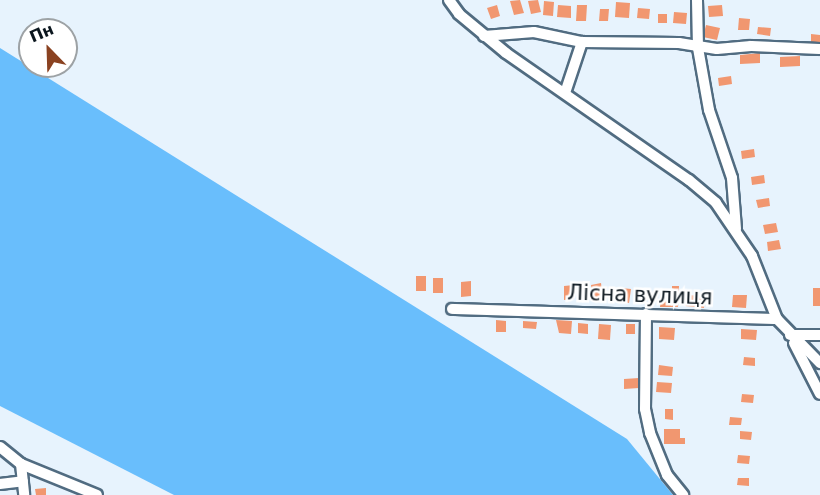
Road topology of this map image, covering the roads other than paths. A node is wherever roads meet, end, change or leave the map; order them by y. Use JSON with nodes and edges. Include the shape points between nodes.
{"nodes":[{"id":1,"x":449,"y":0,"type":"edge"},
{"id":2,"x":697,"y":0,"type":"edge"},
{"id":3,"x":484,"y":36,"type":"junction"},
{"id":4,"x":582,"y":42,"type":"junction"},
{"id":5,"x":698,"y":48,"type":"junction"},
{"id":6,"x":820,"y":50,"type":"edge"},
{"id":7,"x":565,"y":93,"type":"junction"},
{"id":8,"x":736,"y":229,"type":"junction"},
{"id":9,"x":452,"y":309,"type":"dead end"},
{"id":10,"x":646,"y":314,"type":"junction"},
{"id":11,"x":777,"y":320,"type":"junction"},
{"id":12,"x":790,"y":335,"type":"junction"},
{"id":13,"x":820,"y":335,"type":"edge"},
{"id":14,"x":820,"y":363,"type":"edge"},
{"id":15,"x":820,"y":394,"type":"edge"},
{"id":16,"x":0,"y":447,"type":"edge"},
{"id":17,"x":21,"y":464,"type":"junction"},
{"id":18,"x":23,"y":481,"type":"junction"},
{"id":19,"x":0,"y":484,"type":"edge"},
{"id":20,"x":24,"y":495,"type":"edge"},
{"id":21,"x":97,"y":495,"type":"edge"},
{"id":22,"x":682,"y":495,"type":"edge"}],
"edges":[{"from":1,"to":3,"type":"street"},
{"from":2,"to":5,"type":"street"},
{"from":3,"to":4,"type":"street","via":[[534,32]]},
{"from":3,"to":7,"type":"street"},
{"from":4,"to":5,"type":"street","via":[[680,43]]},
{"from":4,"to":7,"type":"street"},
{"from":5,"to":6,"type":"street"},
{"from":5,"to":8,"type":"street","via":[[710,110],[732,178]]},
{"from":7,"to":8,"type":"street","via":[[689,180],[716,203]]},
{"from":8,"to":11,"type":"street","via":[[753,256]]},
{"from":9,"to":10,"type":"street","name":"Лісна вулиця"},
{"from":10,"to":11,"type":"street","name":"Лісна вулиця"},
{"from":10,"to":22,"type":"street","via":[[645,409],[667,475]]},
{"from":11,"to":12,"type":"street"},
{"from":12,"to":13,"type":"street"},
{"from":12,"to":14,"type":"street"},
{"from":12,"to":15,"type":"street"},
{"from":16,"to":17,"type":"street"},
{"from":17,"to":18,"type":"street"},
{"from":17,"to":21,"type":"street"},
{"from":18,"to":19,"type":"street"},
{"from":18,"to":20,"type":"street"}]}
